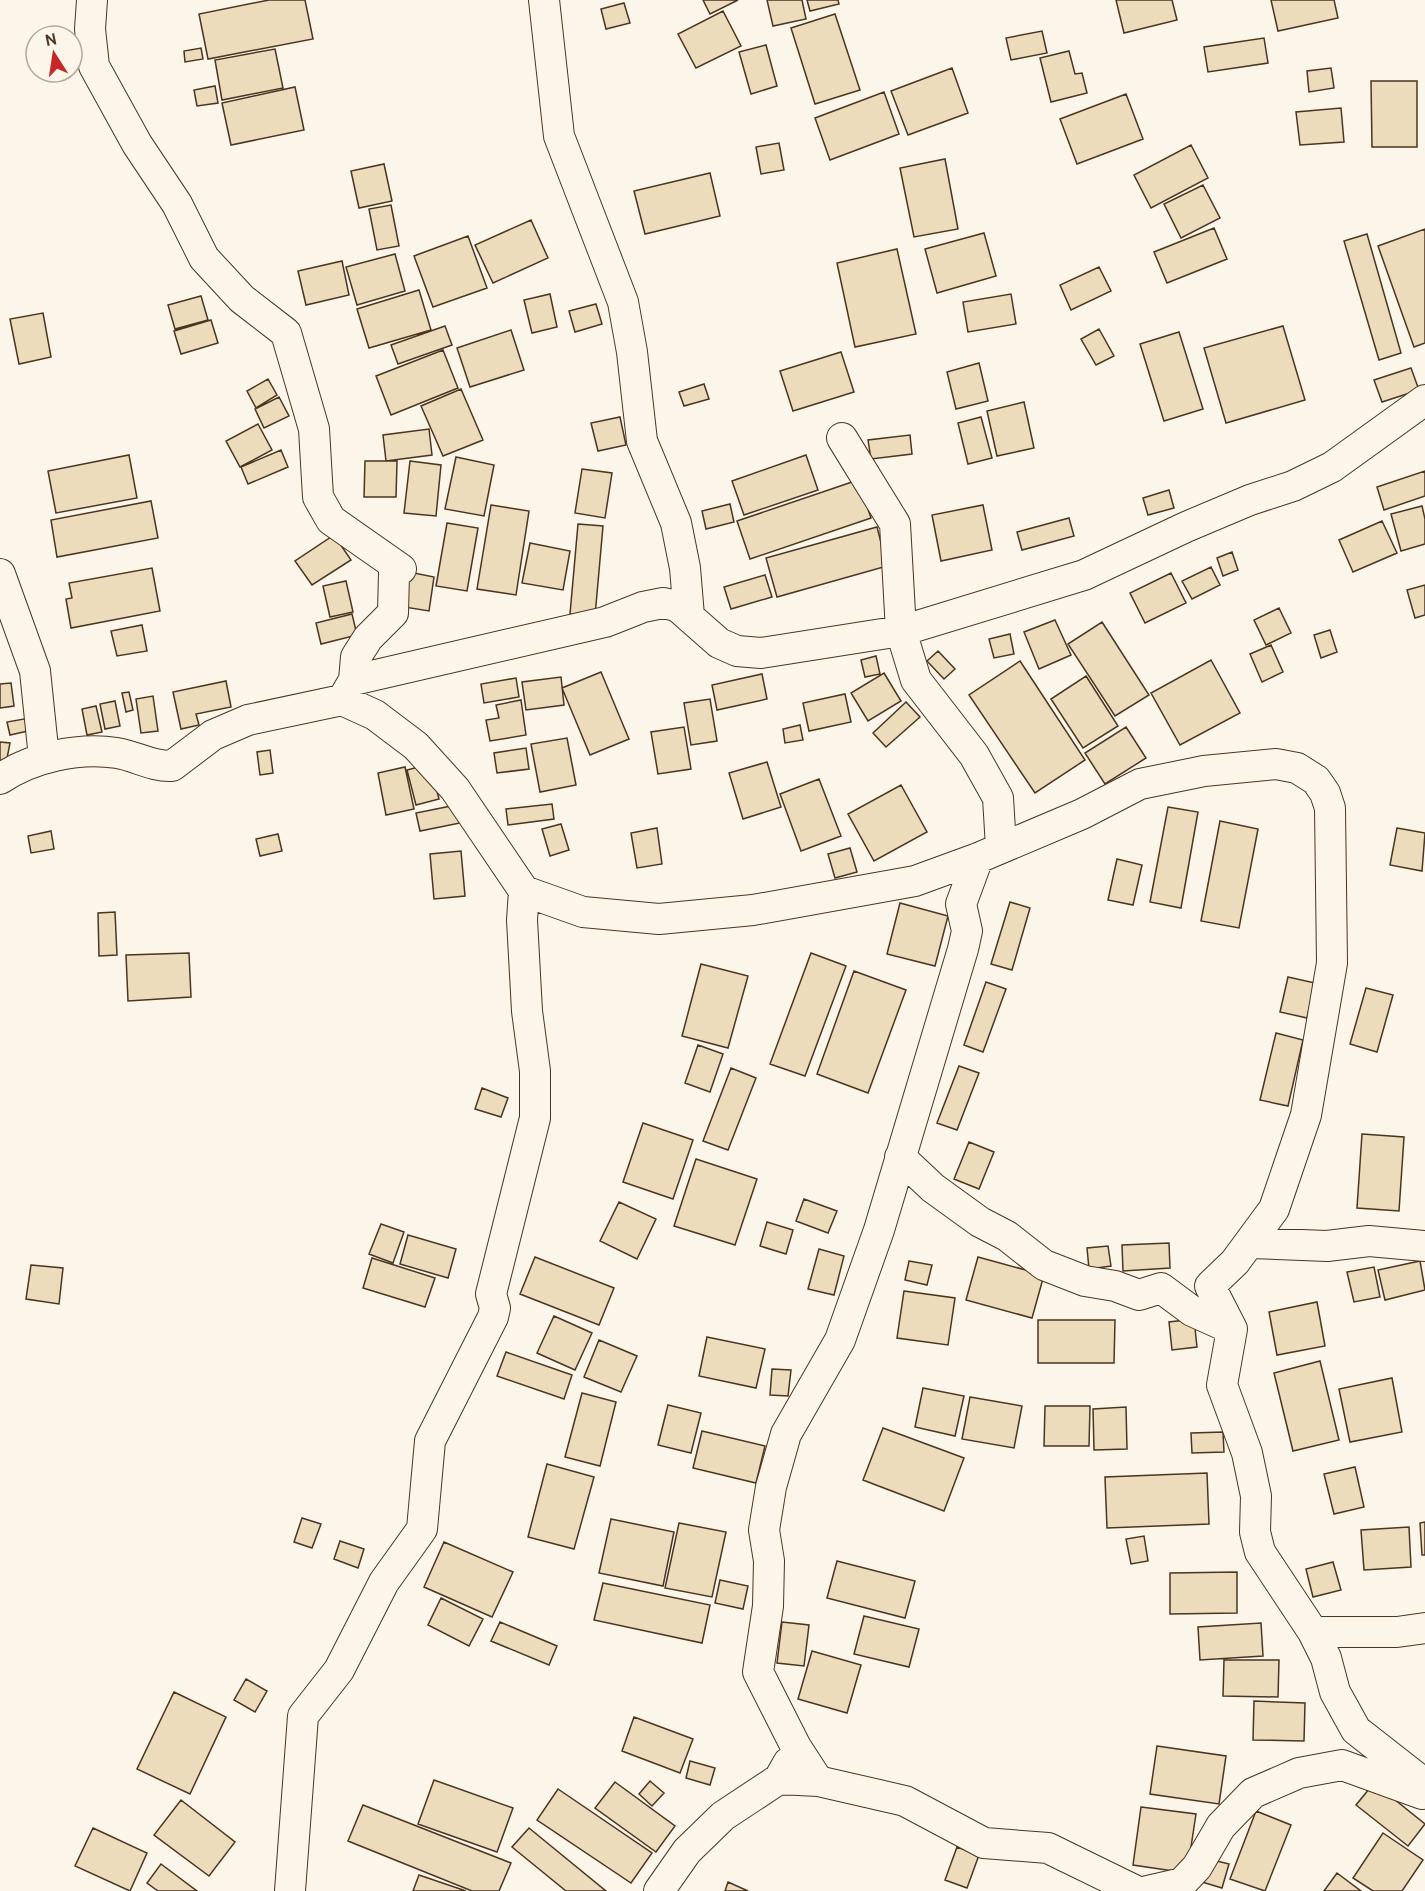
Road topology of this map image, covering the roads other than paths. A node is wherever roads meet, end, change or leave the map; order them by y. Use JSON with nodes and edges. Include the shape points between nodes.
{"nodes":[{"id":1,"x":92,"y":0,"type":"edge"},
{"id":2,"x":544,"y":0,"type":"edge"},
{"id":3,"x":1425,"y":400,"type":"edge"},
{"id":4,"x":842,"y":438,"type":"dead end"},
{"id":5,"x":0,"y":574,"type":"edge"},
{"id":6,"x":689,"y":616,"type":"junction"},
{"id":7,"x":901,"y":631,"type":"junction"},
{"id":8,"x":348,"y":690,"type":"junction"},
{"id":9,"x":44,"y":758,"type":"junction"},
{"id":10,"x":0,"y":778,"type":"edge"},
{"id":11,"x":990,"y":852,"type":"junction"},
{"id":12,"x":915,"y":881,"type":"junction"},
{"id":13,"x":524,"y":891,"type":"junction"},
{"id":14,"x":961,"y":904,"type":"junction"},
{"id":15,"x":900,"y":1157,"type":"junction"},
{"id":16,"x":1274,"y":1209,"type":"junction"},
{"id":17,"x":1251,"y":1243,"type":"junction"},
{"id":18,"x":1297,"y":1245,"type":"junction"},
{"id":19,"x":1425,"y":1246,"type":"edge"},
{"id":20,"x":1232,"y":1329,"type":"junction"},
{"id":21,"x":1425,"y":1628,"type":"edge"},
{"id":22,"x":1313,"y":1632,"type":"junction"},
{"id":23,"x":796,"y":1747,"type":"junction"},
{"id":24,"x":779,"y":1779,"type":"junction"},
{"id":25,"x":818,"y":1780,"type":"junction"},
{"id":26,"x":1425,"y":1784,"type":"edge"},
{"id":27,"x":1425,"y":1795,"type":"edge"},
{"id":28,"x":290,"y":1891,"type":"edge"},
{"id":29,"x":659,"y":1891,"type":"edge"},
{"id":30,"x":1136,"y":1891,"type":"edge"},
{"id":31,"x":1147,"y":1891,"type":"edge"}],
"edges":[{"from":1,"to":8,"type":"street","via":[[94,66],[137,144],[177,204],[204,258],[242,299],[286,333],[314,429],[318,497],[331,520],[401,569],[394,573],[393,613],[368,638],[356,657]]},
{"from":2,"to":6,"type":"street","via":[[559,136],[623,302],[642,441],[676,523]]},
{"from":3,"to":7,"type":"street","via":[[1332,467],[1293,486],[1186,527],[1084,575]]},
{"from":4,"to":7,"type":"street","via":[[895,524]]},
{"from":5,"to":9,"type":"street","via":[[35,671]]},
{"from":6,"to":7,"type":"street","via":[[719,643],[737,651],[761,653]]},
{"from":6,"to":8,"type":"street","via":[[677,606],[663,603],[643,607],[605,622]]},
{"from":7,"to":11,"type":"street","via":[[916,680],[974,755],[998,798]]},
{"from":8,"to":9,"type":"street","via":[[248,720],[213,735],[172,766],[118,753],[86,752]]},
{"from":8,"to":13,"type":"street","via":[[416,746],[455,789]]},
{"from":9,"to":10,"type":"street"},
{"from":11,"to":12,"type":"street"},
{"from":11,"to":14,"type":"street"},
{"from":11,"to":16,"type":"street","via":[[1082,814],[1140,784],[1204,771],[1276,764],[1297,768],[1316,780],[1330,808],[1332,963],[1306,1115]]},
{"from":12,"to":13,"type":"street","via":[[753,910],[659,919],[583,912]]},
{"from":12,"to":14,"type":"street","via":[[944,889]]},
{"from":13,"to":28,"type":"street","via":[[522,920],[527,1011],[536,1071],[535,1118],[491,1294],[493,1317],[430,1442],[422,1529],[384,1582],[339,1670],[303,1716]]},
{"from":14,"to":15,"type":"street","via":[[967,931],[963,949]]},
{"from":15,"to":20,"type":"street","via":[[933,1188],[1044,1265],[1139,1295],[1161,1288],[1192,1311]]},
{"from":15,"to":23,"type":"street","via":[[840,1340],[786,1434],[771,1487],[764,1530],[769,1560],[768,1606],[758,1672]]},
{"from":16,"to":17,"type":"street"},
{"from":16,"to":18,"type":"street"},
{"from":17,"to":18,"type":"street"},
{"from":17,"to":20,"type":"street","via":[[1210,1286]]},
{"from":18,"to":19,"type":"street","via":[[1368,1241]]},
{"from":20,"to":22,"type":"street","via":[[1221,1385],[1247,1453],[1256,1496],[1255,1532],[1260,1552]]},
{"from":21,"to":22,"type":"street"},
{"from":22,"to":26,"type":"street","via":[[1326,1658],[1335,1692],[1356,1730]]},
{"from":23,"to":24,"type":"street"},
{"from":23,"to":25,"type":"street"},
{"from":24,"to":25,"type":"street"},
{"from":24,"to":29,"type":"street","via":[[723,1816],[687,1851]]},
{"from":25,"to":30,"type":"street","via":[[905,1801],[984,1843],[1048,1848]]},
{"from":27,"to":31,"type":"street","via":[[1342,1766],[1299,1773],[1253,1793],[1221,1826],[1197,1867],[1182,1883]]}]}
